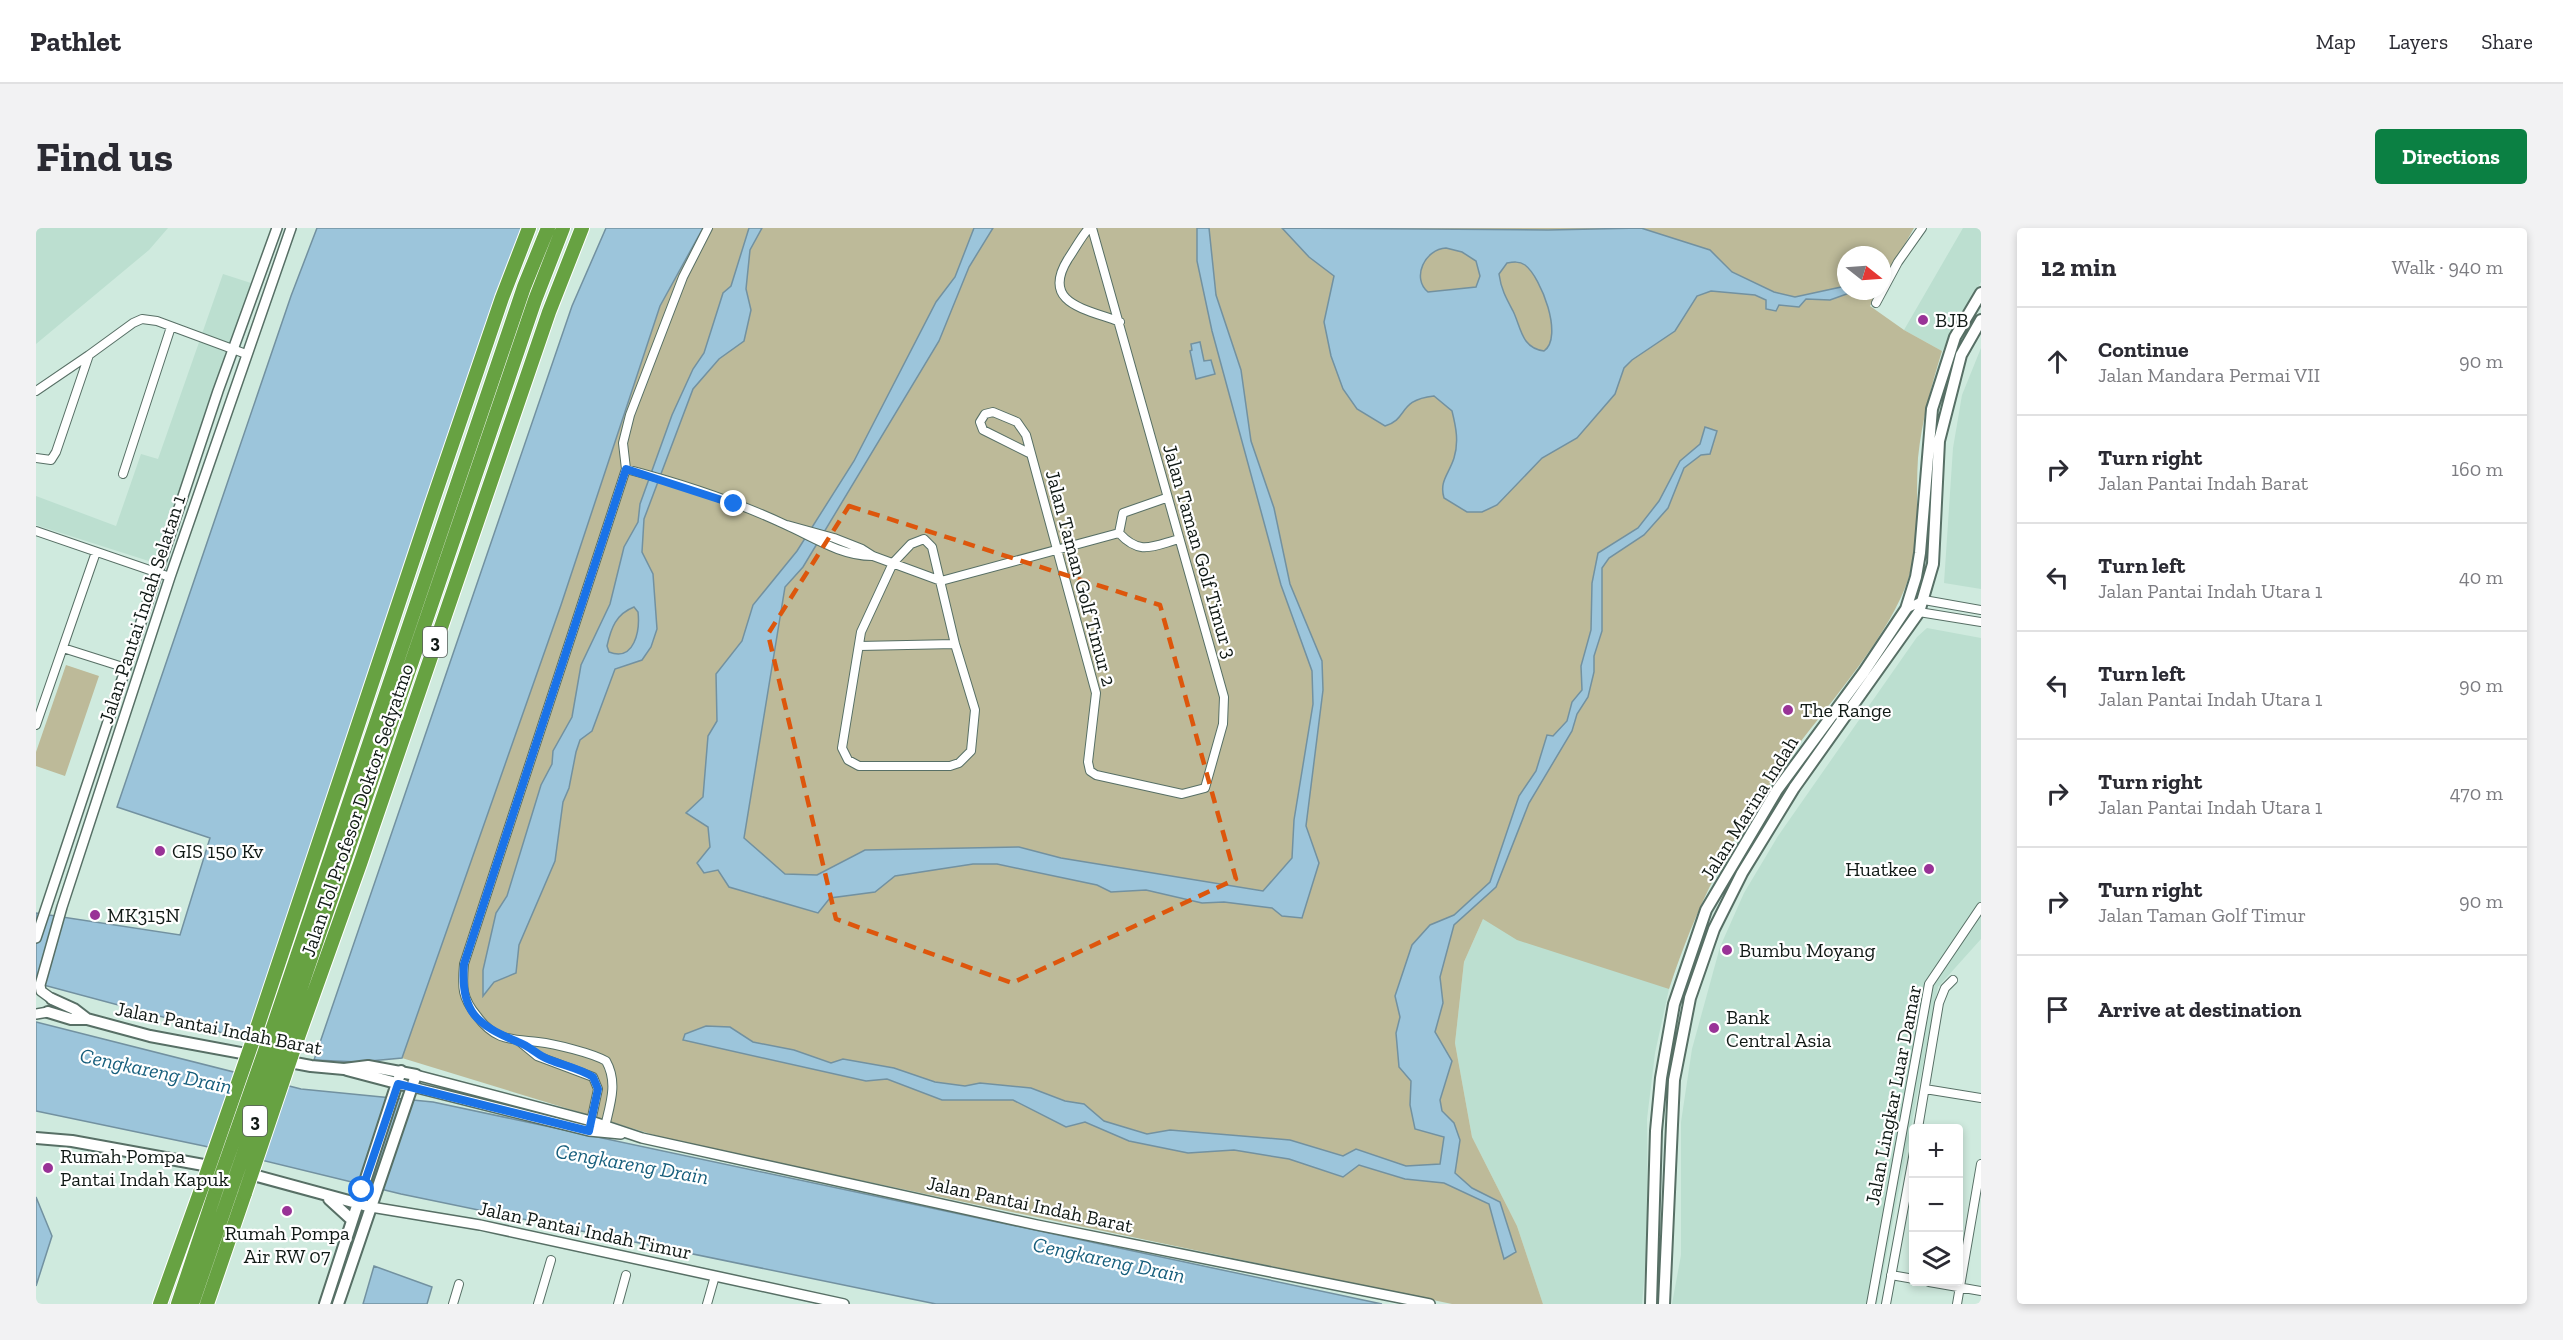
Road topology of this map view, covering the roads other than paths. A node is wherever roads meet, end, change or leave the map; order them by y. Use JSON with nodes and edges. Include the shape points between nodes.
{"nodes":[{"id":1,"x":277,"y":228,"type":"edge"},
{"id":2,"x":291,"y":228,"type":"edge"},
{"id":3,"x":529,"y":228,"type":"edge"},
{"id":4,"x":548,"y":228,"type":"edge"},
{"id":5,"x":563,"y":228,"type":"edge"},
{"id":6,"x":582,"y":228,"type":"edge"},
{"id":7,"x":708,"y":228,"type":"edge"},
{"id":8,"x":1091,"y":228,"type":"edge"},
{"id":9,"x":1922,"y":228,"type":"edge"},
{"id":10,"x":1981,"y":293,"type":"edge"},
{"id":11,"x":1876,"y":303,"type":"dead end"},
{"id":12,"x":1981,"y":320,"type":"edge"},
{"id":13,"x":1120,"y":322,"type":"junction"},
{"id":14,"x":171,"y":327,"type":"junction"},
{"id":15,"x":233,"y":349,"type":"junction"},
{"id":16,"x":246,"y":354,"type":"junction"},
{"id":17,"x":89,"y":355,"type":"junction"},
{"id":18,"x":36,"y":391,"type":"edge"},
{"id":19,"x":1031,"y":454,"type":"junction"},
{"id":20,"x":36,"y":458,"type":"edge"},
{"id":21,"x":626,"y":469,"type":"junction"},
{"id":22,"x":123,"y":474,"type":"dead end"},
{"id":23,"x":1166,"y":498,"type":"junction"},
{"id":24,"x":36,"y":531,"type":"edge"},
{"id":25,"x":806,"y":532,"type":"junction"},
{"id":26,"x":1119,"y":533,"type":"junction"},
{"id":27,"x":1179,"y":539,"type":"junction"},
{"id":28,"x":1057,"y":550,"type":"junction"},
{"id":29,"x":96,"y":552,"type":"junction"},
{"id":30,"x":873,"y":556,"type":"junction"},
{"id":31,"x":893,"y":563,"type":"junction"},
{"id":32,"x":158,"y":573,"type":"junction"},
{"id":33,"x":170,"y":577,"type":"junction"},
{"id":34,"x":941,"y":581,"type":"junction"},
{"id":35,"x":1924,"y":600,"type":"junction"},
{"id":36,"x":1906,"y":609,"type":"junction"},
{"id":37,"x":1981,"y":610,"type":"edge"},
{"id":38,"x":1920,"y":612,"type":"junction"},
{"id":39,"x":1981,"y":622,"type":"edge"},
{"id":40,"x":955,"y":645,"type":"junction"},
{"id":41,"x":860,"y":646,"type":"junction"},
{"id":42,"x":63,"y":648,"type":"junction"},
{"id":43,"x":126,"y":668,"type":"junction"},
{"id":44,"x":36,"y":725,"type":"edge"},
{"id":45,"x":1205,"y":788,"type":"joint"},
{"id":46,"x":1981,"y":907,"type":"edge"},
{"id":47,"x":36,"y":938,"type":"edge"},
{"id":48,"x":1953,"y":980,"type":"dead end"},
{"id":49,"x":52,"y":999,"type":"joint"},
{"id":50,"x":48,"y":1012,"type":"joint"},
{"id":51,"x":36,"y":1014,"type":"edge"},
{"id":52,"x":87,"y":1018,"type":"junction"},
{"id":53,"x":520,"y":1042,"type":"junction"},
{"id":54,"x":272,"y":1050,"type":"junction"},
{"id":55,"x":344,"y":1069,"type":"junction"},
{"id":56,"x":401,"y":1071,"type":"junction"},
{"id":57,"x":416,"y":1075,"type":"junction"},
{"id":58,"x":396,"y":1089,"type":"junction"},
{"id":59,"x":1925,"y":1089,"type":"junction"},
{"id":60,"x":411,"y":1093,"type":"junction"},
{"id":61,"x":1981,"y":1098,"type":"edge"},
{"id":62,"x":1657,"y":1119,"type":"junction"},
{"id":63,"x":591,"y":1120,"type":"junction"},
{"id":64,"x":1671,"y":1120,"type":"junction"},
{"id":65,"x":1919,"y":1124,"type":"edge"},
{"id":66,"x":604,"y":1129,"type":"junction"},
{"id":67,"x":589,"y":1131,"type":"junction"},
{"id":68,"x":36,"y":1138,"type":"edge"},
{"id":69,"x":1981,"y":1164,"type":"edge"},
{"id":70,"x":1909,"y":1178,"type":"edge"},
{"id":71,"x":231,"y":1190,"type":"junction"},
{"id":72,"x":318,"y":1192,"type":"junction"},
{"id":73,"x":358,"y":1203,"type":"junction"},
{"id":74,"x":371,"y":1207,"type":"junction"},
{"id":75,"x":352,"y":1220,"type":"junction"},
{"id":76,"x":551,"y":1260,"type":"dead end"},
{"id":77,"x":626,"y":1275,"type":"dead end"},
{"id":78,"x":1891,"y":1275,"type":"junction"},
{"id":79,"x":715,"y":1276,"type":"junction"},
{"id":80,"x":1909,"y":1278,"type":"edge"},
{"id":81,"x":459,"y":1284,"type":"dead end"},
{"id":82,"x":1954,"y":1286,"type":"edge"},
{"id":83,"x":1959,"y":1287,"type":"junction"},
{"id":84,"x":1981,"y":1291,"type":"edge"},
{"id":85,"x":160,"y":1304,"type":"edge"},
{"id":86,"x":178,"y":1304,"type":"edge"},
{"id":87,"x":192,"y":1304,"type":"edge"},
{"id":88,"x":207,"y":1304,"type":"edge"},
{"id":89,"x":325,"y":1304,"type":"edge"},
{"id":90,"x":338,"y":1304,"type":"edge"},
{"id":91,"x":453,"y":1304,"type":"edge"},
{"id":92,"x":538,"y":1304,"type":"edge"},
{"id":93,"x":618,"y":1304,"type":"edge"},
{"id":94,"x":707,"y":1304,"type":"edge"},
{"id":95,"x":844,"y":1304,"type":"edge"},
{"id":96,"x":1430,"y":1304,"type":"edge"},
{"id":97,"x":1651,"y":1304,"type":"edge"},
{"id":98,"x":1664,"y":1304,"type":"edge"},
{"id":99,"x":1871,"y":1304,"type":"edge"},
{"id":100,"x":1886,"y":1304,"type":"edge"},
{"id":101,"x":1957,"y":1304,"type":"edge"}],
"edges":[{"from":1,"to":15,"type":"street","name":"Jalan Pantai Indah Selatan 1"},
{"from":2,"to":16,"type":"street","name":"Jalan Pantai Indah Selatan 1"},
{"from":3,"to":54,"type":"highway","name":"Jalan Tol Profesor Doktor Sedyatmo","number":"3","via":[[431,506]]},
{"from":4,"to":54,"type":"highway","name":"Jalan Tol Profesor Doktor Sedyatmo","number":"3","via":[[524,287]]},
{"from":5,"to":54,"type":"highway","name":"Jalan Tol Profesor Doktor Sedyatmo","number":"3"},
{"from":6,"to":54,"type":"highway","name":"Jalan Tol Profesor Doktor Sedyatmo","number":"3","via":[[549,312],[360,864]]},
{"from":7,"to":21,"type":"street","via":[[683,277],[630,415],[623,443]]},
{"from":8,"to":13,"type":"street","name":"Jalan Taman Golf Timur 3"},
{"from":8,"to":13,"type":"street","name":"Jalan Taman Golf Timur 3","via":[[1063,268],[1059,290],[1066,300]]},
{"from":9,"to":11,"type":"street"},
{"from":10,"to":36,"type":"main road","name":"Jalan Marina Indah","via":[[1955,338],[1932,409],[1920,553]]},
{"from":12,"to":35,"type":"main road","name":"Jalan Marina Indah","via":[[1961,355],[1939,441],[1933,564]]},
{"from":13,"to":23,"type":"street","name":"Jalan Taman Golf Timur 3"},
{"from":14,"to":15,"type":"street"},
{"from":14,"to":17,"type":"street","via":[[142,319]]},
{"from":14,"to":22,"type":"street"},
{"from":15,"to":16,"type":"street"},
{"from":15,"to":32,"type":"street","name":"Jalan Pantai Indah Selatan 1"},
{"from":16,"to":33,"type":"street","name":"Jalan Pantai Indah Selatan 1"},
{"from":17,"to":18,"type":"street"},
{"from":17,"to":20,"type":"street","via":[[56,452],[51,460]]},
{"from":19,"to":19,"type":"street","name":"Jalan Taman Golf Timur 2","via":[[1026,435],[1017,422],[993,412],[985,414],[983,430]]},
{"from":19,"to":28,"type":"street","name":"Jalan Taman Golf Timur 2"},
{"from":21,"to":25,"type":"street"},
{"from":21,"to":53,"type":"street","via":[[464,964],[465,1002],[486,1028]]},
{"from":23,"to":26,"type":"street","via":[[1123,513]]},
{"from":23,"to":27,"type":"street","name":"Jalan Taman Golf Timur 3"},
{"from":24,"to":29,"type":"street"},
{"from":25,"to":30,"type":"street","via":[[834,538]]},
{"from":25,"to":30,"type":"street","via":[[829,545],[860,556]]},
{"from":26,"to":27,"type":"street","via":[[1130,545],[1143,548]]},
{"from":26,"to":28,"type":"street"},
{"from":27,"to":45,"type":"street","name":"Jalan Taman Golf Timur 3","via":[[1224,697],[1223,724]]},
{"from":28,"to":34,"type":"street"},
{"from":28,"to":45,"type":"street","name":"Jalan Taman Golf Timur 2","via":[[1096,693],[1090,771],[1182,794]]},
{"from":29,"to":32,"type":"street"},
{"from":29,"to":42,"type":"street"},
{"from":30,"to":31,"type":"street"},
{"from":31,"to":34,"type":"street"},
{"from":31,"to":34,"type":"street","via":[[910,544],[924,539],[932,546]]},
{"from":31,"to":41,"type":"street","via":[[861,632]]},
{"from":32,"to":33,"type":"street"},
{"from":32,"to":43,"type":"street","name":"Jalan Pantai Indah Selatan 1"},
{"from":33,"to":49,"type":"street","name":"Jalan Pantai Indah Selatan 1","via":[[40,985],[41,991]]},
{"from":34,"to":40,"type":"street"},
{"from":35,"to":36,"type":"street"},
{"from":35,"to":37,"type":"street"},
{"from":35,"to":38,"type":"main road","name":"Jalan Marina Indah"},
{"from":36,"to":62,"type":"main road","name":"Jalan Marina Indah","via":[[1777,790],[1706,910],[1674,1005]]},
{"from":38,"to":39,"type":"street"},
{"from":38,"to":64,"type":"main road","name":"Jalan Marina Indah","via":[[1794,788],[1714,928],[1680,1041]]},
{"from":40,"to":41,"type":"street"},
{"from":40,"to":41,"type":"street","via":[[975,710],[971,751],[950,766],[859,766],[848,760],[842,748]]},
{"from":42,"to":43,"type":"street"},
{"from":42,"to":44,"type":"street"},
{"from":43,"to":47,"type":"street","name":"Jalan Pantai Indah Selatan 1"},
{"from":46,"to":99,"type":"street","name":"Jalan Lingkar Luar Damar","via":[[1929,984]]},
{"from":48,"to":59,"type":"street","via":[[1939,1003]]},
{"from":49,"to":52,"type":"main road","name":"Jalan Pantai Indah Barat"},
{"from":50,"to":51,"type":"street"},
{"from":50,"to":52,"type":"main road","name":"Jalan Pantai Indah Barat","via":[[71,1019]]},
{"from":52,"to":55,"type":"main road","name":"Jalan Pantai Indah Barat","via":[[167,1040]]},
{"from":53,"to":63,"type":"street","via":[[537,1056],[593,1077],[598,1089]]},
{"from":53,"to":66,"type":"street","via":[[539,1042],[606,1061],[612,1072],[613,1092]]},
{"from":54,"to":71,"type":"highway","name":"Jalan Tol Profesor Doktor Sedyatmo","number":"3","bridge":true},
{"from":54,"to":71,"type":"highway","name":"Jalan Tol Profesor Doktor Sedyatmo","number":"3","bridge":true},
{"from":54,"to":85,"type":"highway","name":"Jalan Tol Profesor Doktor Sedyatmo","number":"3","bridge":true,"via":[[203,1184]]},
{"from":55,"to":56,"type":"main road","name":"Jalan Pantai Indah Barat","via":[[368,1066]]},
{"from":55,"to":58,"type":"main road","name":"Jalan Pantai Indah Barat"},
{"from":56,"to":57,"type":"main road","name":"Jalan Pantai Indah Barat"},
{"from":56,"to":58,"type":"main road"},
{"from":57,"to":60,"type":"main road"},
{"from":57,"to":63,"type":"street","name":"Jalan Pantai Indah Barat"},
{"from":58,"to":60,"type":"main road","name":"Jalan Pantai Indah Barat"},
{"from":58,"to":73,"type":"main road"},
{"from":59,"to":61,"type":"street"},
{"from":59,"to":65,"type":"street"},
{"from":60,"to":67,"type":"street","name":"Jalan Pantai Indah Barat"},
{"from":60,"to":74,"type":"main road"},
{"from":62,"to":64,"type":"main road"},
{"from":62,"to":97,"type":"main road","name":"Jalan Marina Indah"},
{"from":63,"to":66,"type":"street","name":"Jalan Pantai Indah Barat"},
{"from":63,"to":67,"type":"street"},
{"from":64,"to":98,"type":"main road","name":"Jalan Marina Indah"},
{"from":66,"to":67,"type":"street","name":"Jalan Pantai Indah Barat"},
{"from":66,"to":96,"type":"street","name":"Jalan Pantai Indah Barat","via":[[1037,1225]]},
{"from":68,"to":72,"type":"main road","name":"Jalan Pantai Indah Timur","via":[[205,1164]]},
{"from":69,"to":83,"type":"street"},
{"from":70,"to":78,"type":"street"},
{"from":71,"to":86,"type":"highway","name":"Jalan Tol Profesor Doktor Sedyatmo","number":"3"},
{"from":71,"to":87,"type":"highway","name":"Jalan Tol Profesor Doktor Sedyatmo","number":"3"},
{"from":71,"to":88,"type":"highway","name":"Jalan Tol Profesor Doktor Sedyatmo","number":"3"},
{"from":72,"to":73,"type":"main road","name":"Jalan Pantai Indah Timur"},
{"from":72,"to":75,"type":"main road","name":"Jalan Pantai Indah Timur"},
{"from":73,"to":74,"type":"main road","name":"Jalan Pantai Indah Timur"},
{"from":73,"to":75,"type":"main road"},
{"from":74,"to":79,"type":"street","name":"Jalan Pantai Indah Timur","via":[[480,1225]]},
{"from":74,"to":90,"type":"main road"},
{"from":75,"to":89,"type":"main road"},
{"from":76,"to":92,"type":"street"},
{"from":77,"to":93,"type":"street"},
{"from":78,"to":80,"type":"street"},
{"from":78,"to":100,"type":"street"},
{"from":79,"to":94,"type":"street"},
{"from":79,"to":95,"type":"street","name":"Jalan Pantai Indah Timur"},
{"from":81,"to":91,"type":"street"},
{"from":82,"to":83,"type":"street"},
{"from":83,"to":84,"type":"street"},
{"from":83,"to":101,"type":"street"}]}
